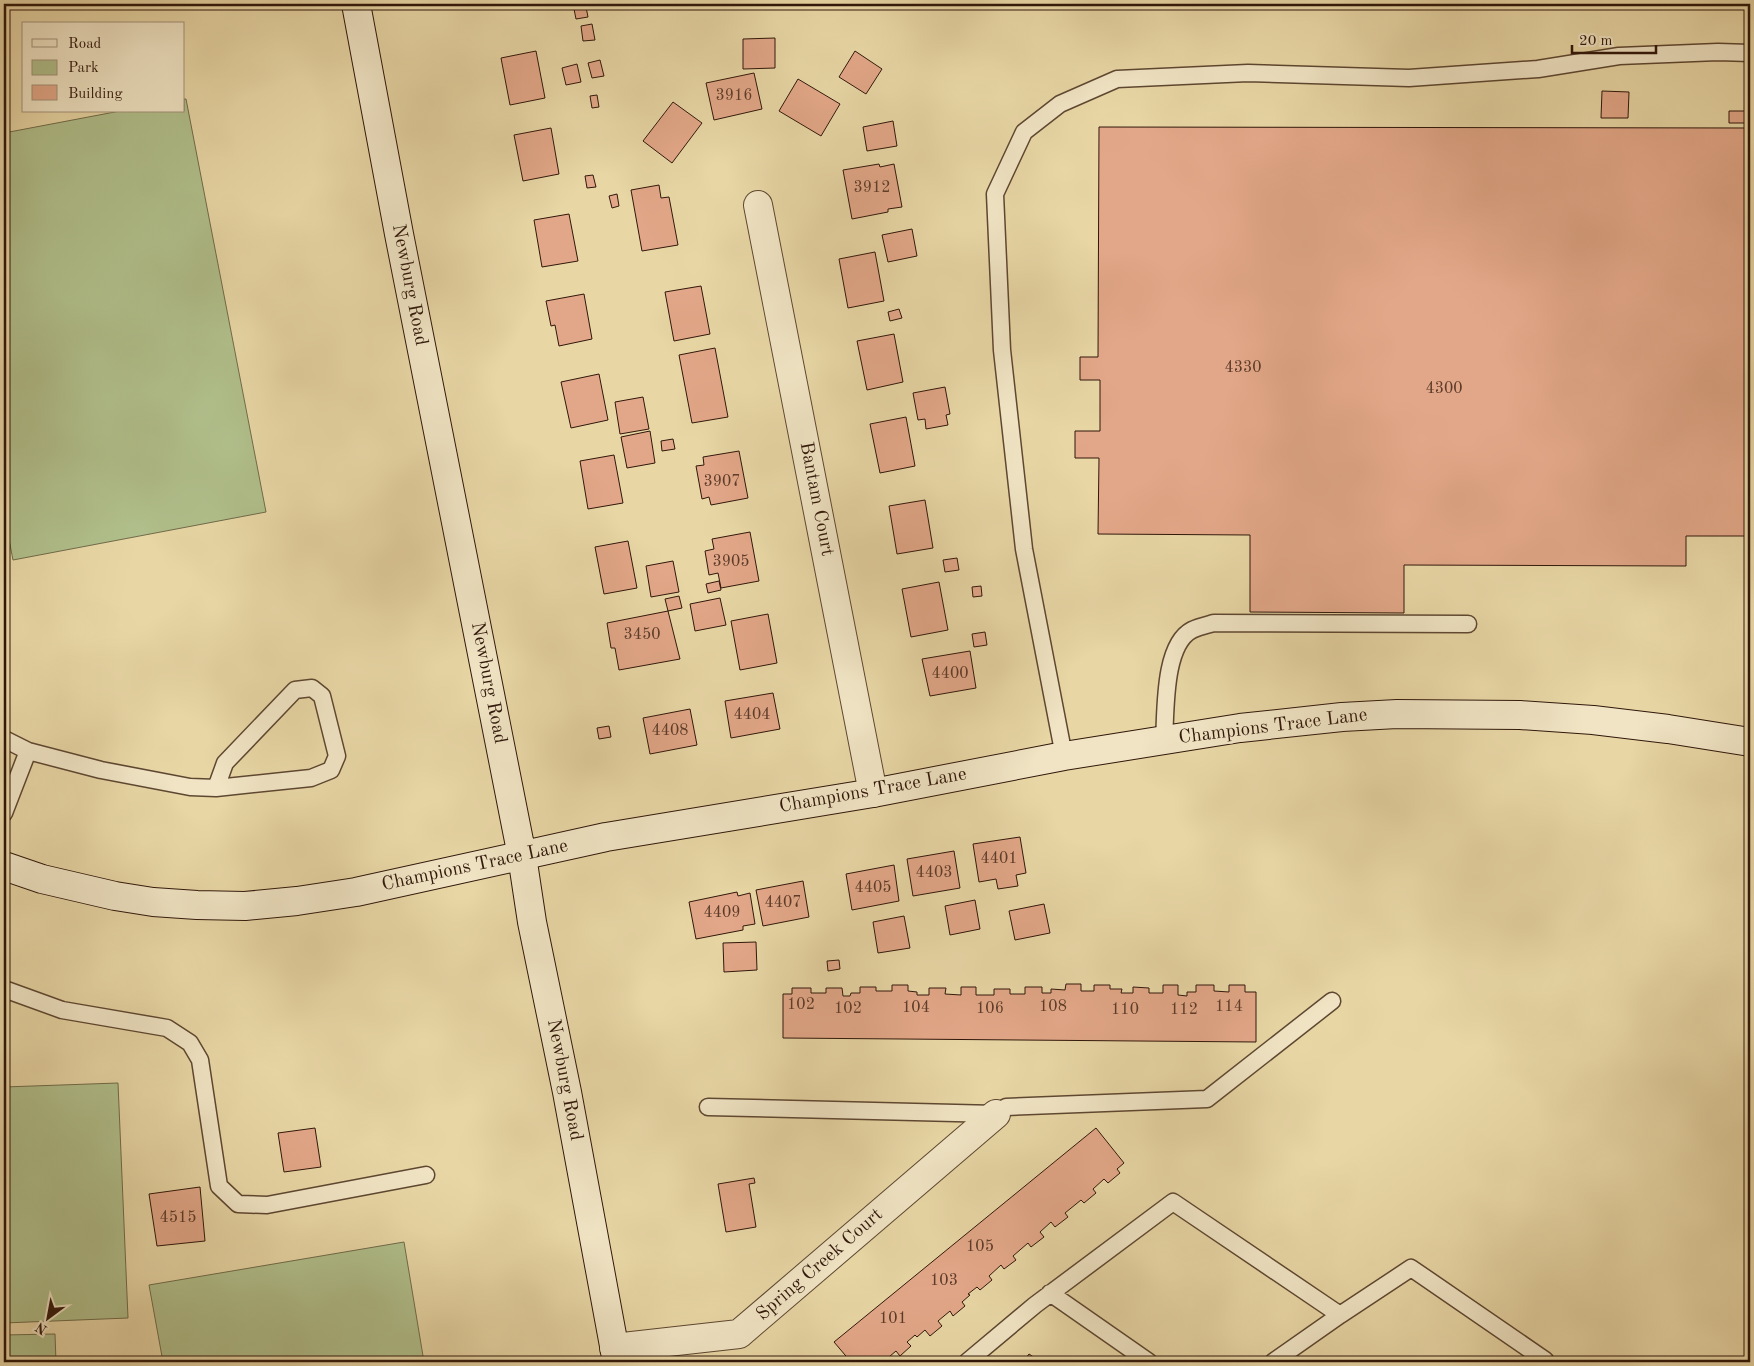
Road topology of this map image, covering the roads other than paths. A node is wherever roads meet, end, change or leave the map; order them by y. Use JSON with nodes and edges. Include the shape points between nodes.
{"nodes":[{"id":1,"x":356,"y":4,"type":"edge"},
{"id":2,"x":1750,"y":53,"type":"edge"},
{"id":3,"x":758,"y":205,"type":"dead end"},
{"id":4,"x":1468,"y":624,"type":"dead end"},
{"id":5,"x":4,"y":739,"type":"edge"},
{"id":6,"x":1164,"y":740,"type":"junction"},
{"id":7,"x":1750,"y":742,"type":"edge"},
{"id":8,"x":28,"y":751,"type":"junction"},
{"id":9,"x":1064,"y":756,"type":"junction"},
{"id":10,"x":216,"y":788,"type":"junction"},
{"id":11,"x":873,"y":793,"type":"junction"},
{"id":12,"x":4,"y":813,"type":"edge"},
{"id":13,"x":522,"y":856,"type":"junction"},
{"id":14,"x":4,"y":866,"type":"edge"},
{"id":15,"x":4,"y":989,"type":"edge"},
{"id":16,"x":1332,"y":1000,"type":"dead end"},
{"id":17,"x":708,"y":1107,"type":"dead end"},
{"id":18,"x":996,"y":1114,"type":"junction"},
{"id":19,"x":426,"y":1175,"type":"dead end"},
{"id":20,"x":1050,"y":1293,"type":"junction"},
{"id":21,"x":1340,"y":1315,"type":"junction"},
{"id":22,"x":616,"y":1355,"type":"edge"},
{"id":23,"x":968,"y":1362,"type":"edge"},
{"id":24,"x":1149,"y":1362,"type":"edge"},
{"id":25,"x":1273,"y":1362,"type":"edge"},
{"id":26,"x":1544,"y":1362,"type":"edge"}],
"edges":[{"from":1,"to":13,"type":"street","name":"Newburg Road"},
{"from":2,"to":9,"type":"lane","via":[[1620,56],[1538,69],[1409,78],[1248,73],[1117,79],[1060,104],[1024,132],[995,194],[1002,350],[1024,549]]},
{"from":3,"to":11,"type":"street","name":"Bantam Court"},
{"from":4,"to":6,"type":"lane","via":[[1214,623],[1190,630],[1176,646],[1170,664]]},
{"from":5,"to":8,"type":"lane"},
{"from":6,"to":7,"type":"street","name":"Champions Trace Lane","via":[[1342,716],[1397,714],[1520,715],[1593,720]]},
{"from":6,"to":9,"type":"street","name":"Champions Trace Lane"},
{"from":8,"to":10,"type":"lane","via":[[110,772],[190,787]]},
{"from":8,"to":12,"type":"lane"},
{"from":9,"to":11,"type":"street","name":"Champions Trace Lane"},
{"from":10,"to":10,"type":"lane","via":[[312,778],[331,770],[337,756],[322,696],[312,688],[295,690],[225,763]]},
{"from":11,"to":13,"type":"street","name":"Champions Trace Lane","via":[[606,837]]},
{"from":13,"to":14,"type":"street","name":"Champions Trace Lane","via":[[356,892],[245,906],[115,896],[42,879]]},
{"from":13,"to":22,"type":"street","name":"Newburg Road"},
{"from":15,"to":19,"type":"lane","via":[[62,1010],[166,1028],[190,1043],[200,1060],[219,1186],[238,1204],[267,1205]]},
{"from":16,"to":18,"type":"lane","via":[[1207,1099],[1006,1107]]},
{"from":17,"to":18,"type":"lane"},
{"from":18,"to":22,"type":"street","name":"Spring Creek Court","via":[[739,1334]]},
{"from":20,"to":21,"type":"lane","via":[[1173,1202]]},
{"from":20,"to":23,"type":"lane"},
{"from":20,"to":24,"type":"lane"},
{"from":21,"to":25,"type":"lane"},
{"from":21,"to":26,"type":"lane","via":[[1411,1268]]}]}
